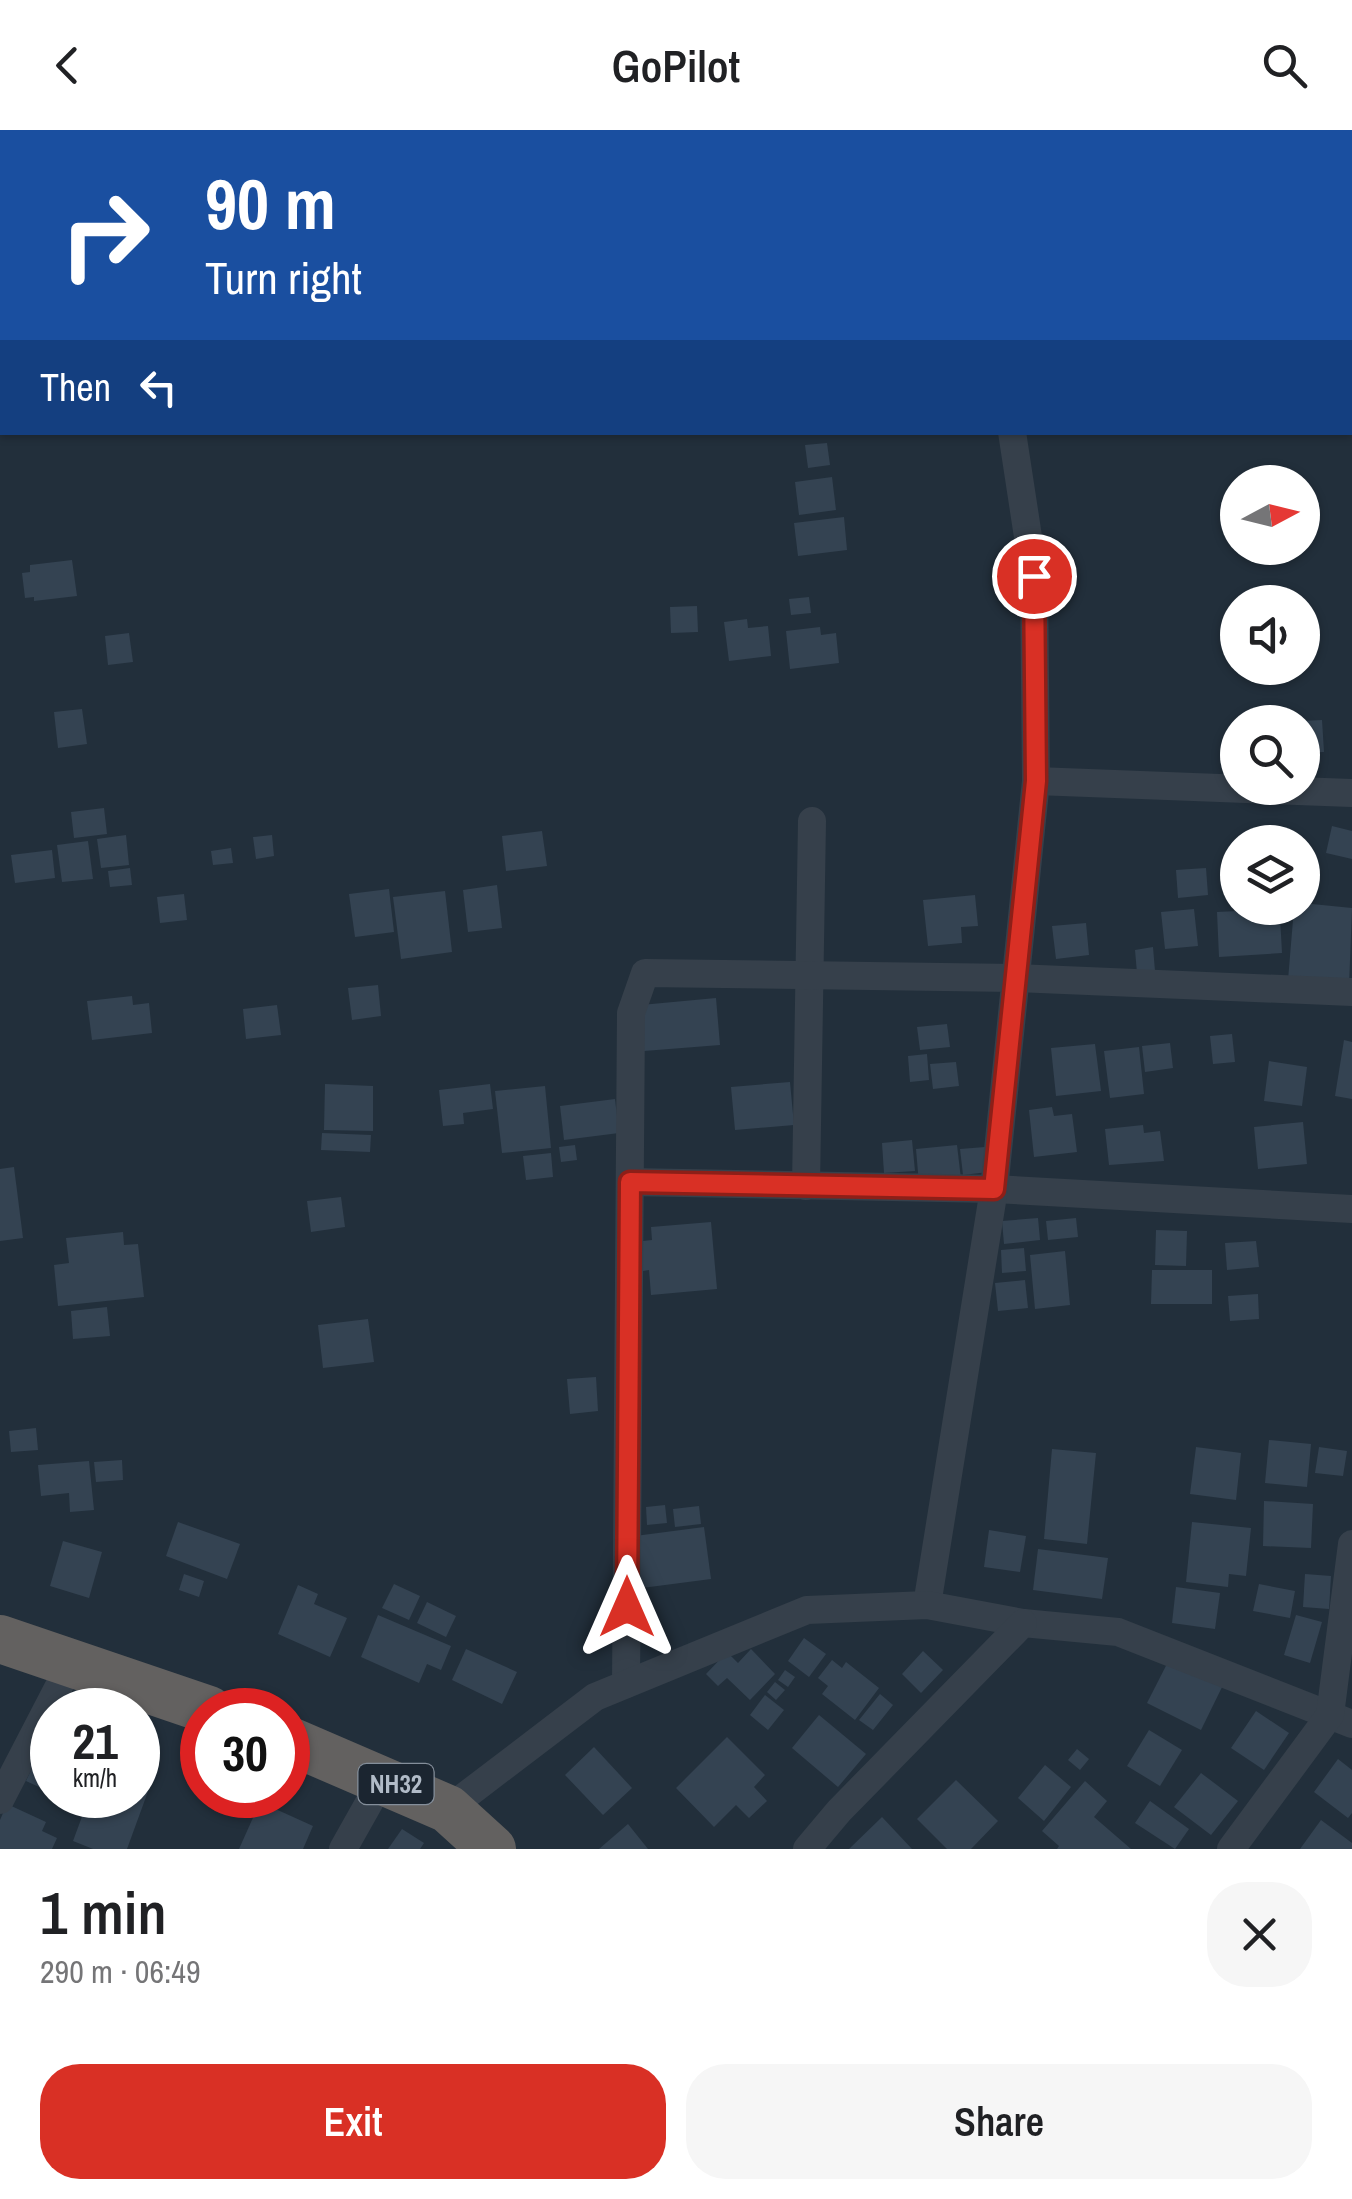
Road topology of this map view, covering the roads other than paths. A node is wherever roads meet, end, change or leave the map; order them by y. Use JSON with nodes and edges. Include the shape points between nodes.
{"nodes":[{"id":1,"x":1012,"y":435,"type":"edge"},
{"id":2,"x":1036,"y":781,"type":"junction"},
{"id":3,"x":1352,"y":793,"type":"edge"},
{"id":4,"x":812,"y":820,"type":"dead end"},
{"id":5,"x":810,"y":976,"type":"junction"},
{"id":6,"x":1015,"y":978,"type":"junction"},
{"id":7,"x":1352,"y":992,"type":"edge"},
{"id":8,"x":630,"y":1182,"type":"junction"},
{"id":9,"x":806,"y":1186,"type":"junction"},
{"id":10,"x":994,"y":1189,"type":"junction"},
{"id":11,"x":1352,"y":1209,"type":"edge"},
{"id":12,"x":1352,"y":1544,"type":"edge"},
{"id":13,"x":926,"y":1605,"type":"junction"},
{"id":14,"x":1023,"y":1623,"type":"junction"},
{"id":15,"x":0,"y":1639,"type":"edge"},
{"id":16,"x":71,"y":1663,"type":"junction"},
{"id":17,"x":626,"y":1684,"type":"junction"},
{"id":18,"x":180,"y":1700,"type":"edge"},
{"id":19,"x":1341,"y":1719,"type":"edge"},
{"id":20,"x":310,"y":1749,"type":"edge"},
{"id":21,"x":382,"y":1778,"type":"junction"},
{"id":22,"x":0,"y":1800,"type":"edge"},
{"id":23,"x":448,"y":1809,"type":"junction"},
{"id":24,"x":344,"y":1849,"type":"edge"},
{"id":25,"x":492,"y":1849,"type":"edge"},
{"id":26,"x":807,"y":1849,"type":"edge"},
{"id":27,"x":1232,"y":1849,"type":"edge"}],
"edges":[{"from":1,"to":2,"type":"street","via":[[1034,576]]},
{"from":2,"to":3,"type":"street"},
{"from":2,"to":6,"type":"street"},
{"from":4,"to":5,"type":"street"},
{"from":5,"to":6,"type":"street"},
{"from":5,"to":8,"type":"street","via":[[644,973],[632,1014]]},
{"from":5,"to":9,"type":"street"},
{"from":6,"to":7,"type":"street"},
{"from":6,"to":10,"type":"street"},
{"from":8,"to":9,"type":"street"},
{"from":8,"to":17,"type":"street"},
{"from":9,"to":10,"type":"street"},
{"from":10,"to":11,"type":"street"},
{"from":10,"to":13,"type":"street"},
{"from":12,"to":19,"type":"street"},
{"from":13,"to":14,"type":"street"},
{"from":13,"to":17,"type":"street","via":[[807,1610]]},
{"from":14,"to":19,"type":"street","via":[[1118,1632]]},
{"from":14,"to":26,"type":"street"},
{"from":15,"to":16,"type":"highway"},
{"from":16,"to":18,"type":"highway"},
{"from":16,"to":22,"type":"street"},
{"from":17,"to":23,"type":"street","via":[[595,1697]]},
{"from":19,"to":27,"type":"street"},
{"from":20,"to":21,"type":"highway","number":"NH32"},
{"from":21,"to":23,"type":"highway","number":"NH32"},
{"from":21,"to":24,"type":"street"},
{"from":23,"to":25,"type":"highway","number":"NH32"}]}
